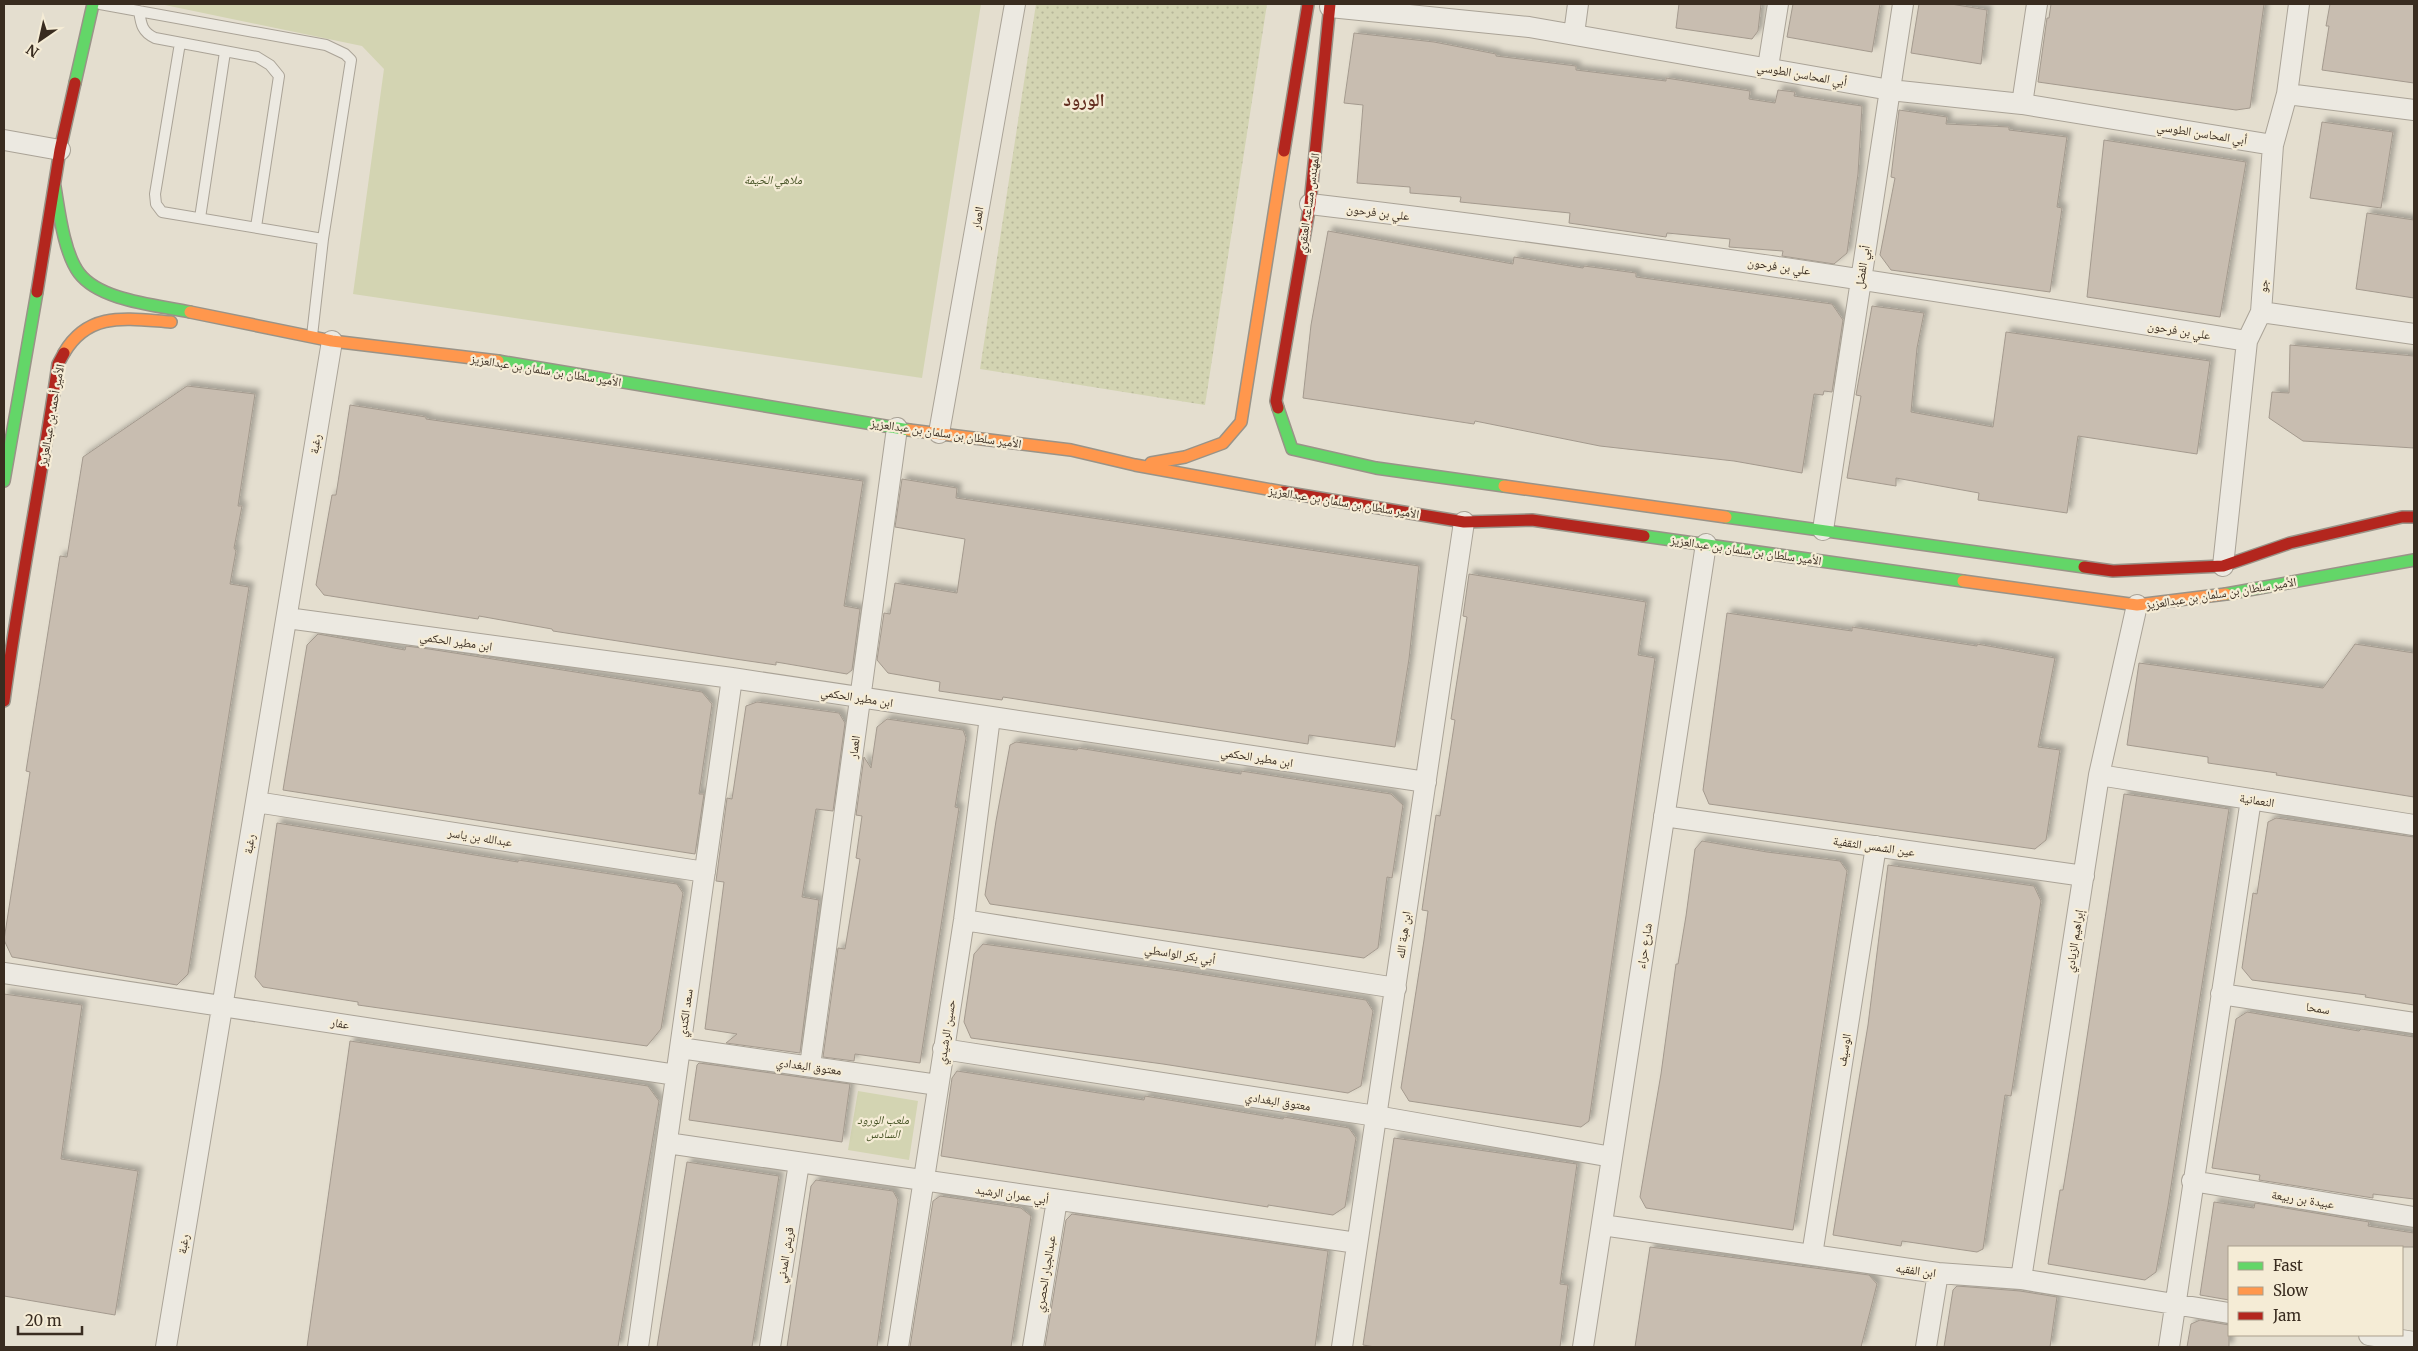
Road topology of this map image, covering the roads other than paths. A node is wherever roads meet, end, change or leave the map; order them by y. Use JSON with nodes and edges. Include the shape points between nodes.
{"nodes":[{"id":1,"x":93,"y":4,"type":"edge"},
{"id":2,"x":100,"y":4,"type":"edge"},
{"id":3,"x":1016,"y":4,"type":"edge"},
{"id":4,"x":1308,"y":4,"type":"edge"},
{"id":5,"x":1578,"y":4,"type":"edge"},
{"id":6,"x":1778,"y":4,"type":"edge"},
{"id":7,"x":1903,"y":4,"type":"edge"},
{"id":8,"x":2037,"y":4,"type":"edge"},
{"id":9,"x":2299,"y":4,"type":"edge"},
{"id":10,"x":1330,"y":5,"type":"edge"},
{"id":11,"x":139,"y":11,"type":"junction"},
{"id":12,"x":1574,"y":34,"type":"junction"},
{"id":13,"x":180,"y":43,"type":"junction"},
{"id":14,"x":225,"y":52,"type":"junction"},
{"id":15,"x":1768,"y":67,"type":"junction"},
{"id":16,"x":1890,"y":90,"type":"junction"},
{"id":17,"x":2287,"y":94,"type":"junction"},
{"id":18,"x":2022,"y":104,"type":"junction"},
{"id":19,"x":2414,"y":110,"type":"edge"},
{"id":20,"x":4,"y":140,"type":"edge"},
{"id":21,"x":2273,"y":145,"type":"junction"},
{"id":22,"x":60,"y":150,"type":"junction"},
{"id":23,"x":55,"y":187,"type":"junction"},
{"id":24,"x":1310,"y":204,"type":"junction"},
{"id":25,"x":200,"y":218,"type":"junction"},
{"id":26,"x":256,"y":227,"type":"junction"},
{"id":27,"x":323,"y":239,"type":"junction"},
{"id":28,"x":1861,"y":278,"type":"junction"},
{"id":29,"x":2261,"y":312,"type":"junction"},
{"id":30,"x":277,"y":330,"type":"junction"},
{"id":31,"x":2414,"y":334,"type":"edge"},
{"id":32,"x":312,"y":337,"type":"junction"},
{"id":33,"x":2247,"y":340,"type":"junction"},
{"id":34,"x":332,"y":341,"type":"junction"},
{"id":35,"x":897,"y":428,"type":"junction"},
{"id":36,"x":939,"y":432,"type":"junction"},
{"id":37,"x":1135,"y":465,"type":"junction"},
{"id":38,"x":4,"y":481,"type":"edge"},
{"id":39,"x":1528,"y":490,"type":"junction"},
{"id":40,"x":1586,"y":498,"type":"junction"},
{"id":41,"x":2414,"y":517,"type":"edge"},
{"id":42,"x":1532,"y":520,"type":"junction"},
{"id":43,"x":1464,"y":522,"type":"junction"},
{"id":44,"x":1585,"y":527,"type":"junction"},
{"id":45,"x":1823,"y":530,"type":"junction"},
{"id":46,"x":1706,"y":544,"type":"junction"},
{"id":47,"x":2414,"y":560,"type":"edge"},
{"id":48,"x":2223,"y":566,"type":"junction"},
{"id":49,"x":2138,"y":605,"type":"junction"},
{"id":50,"x":287,"y":618,"type":"junction"},
{"id":51,"x":732,"y":678,"type":"junction"},
{"id":52,"x":861,"y":698,"type":"junction"},
{"id":53,"x":4,"y":701,"type":"edge"},
{"id":54,"x":990,"y":717,"type":"junction"},
{"id":55,"x":2099,"y":775,"type":"junction"},
{"id":56,"x":1426,"y":782,"type":"junction"},
{"id":57,"x":2251,"y":799,"type":"junction"},
{"id":58,"x":256,"y":802,"type":"junction"},
{"id":59,"x":1664,"y":816,"type":"junction"},
{"id":60,"x":2414,"y":825,"type":"edge"},
{"id":61,"x":1876,"y":846,"type":"junction"},
{"id":62,"x":705,"y":872,"type":"junction"},
{"id":63,"x":2084,"y":876,"type":"junction"},
{"id":64,"x":964,"y":920,"type":"junction"},
{"id":65,"x":4,"y":973,"type":"edge"},
{"id":66,"x":1396,"y":988,"type":"junction"},
{"id":67,"x":2221,"y":994,"type":"junction"},
{"id":68,"x":222,"y":1005,"type":"junction"},
{"id":69,"x":2414,"y":1023,"type":"edge"},
{"id":70,"x":680,"y":1048,"type":"junction"},
{"id":71,"x":943,"y":1049,"type":"junction"},
{"id":72,"x":810,"y":1066,"type":"junction"},
{"id":73,"x":676,"y":1075,"type":"junction"},
{"id":74,"x":938,"y":1085,"type":"junction"},
{"id":75,"x":1376,"y":1116,"type":"junction"},
{"id":76,"x":667,"y":1143,"type":"junction"},
{"id":77,"x":1612,"y":1157,"type":"junction"},
{"id":78,"x":799,"y":1163,"type":"junction"},
{"id":79,"x":923,"y":1181,"type":"junction"},
{"id":80,"x":2192,"y":1181,"type":"junction"},
{"id":81,"x":1057,"y":1200,"type":"junction"},
{"id":82,"x":2414,"y":1217,"type":"edge"},
{"id":83,"x":1602,"y":1225,"type":"junction"},
{"id":84,"x":1358,"y":1243,"type":"junction"},
{"id":85,"x":1812,"y":1254,"type":"junction"},
{"id":86,"x":1938,"y":1273,"type":"junction"},
{"id":87,"x":2021,"y":1280,"type":"junction"},
{"id":88,"x":2175,"y":1304,"type":"junction"},
{"id":89,"x":2228,"y":1313,"type":"edge"},
{"id":90,"x":2375,"y":1336,"type":"edge"},
{"id":91,"x":2414,"y":1342,"type":"edge"},
{"id":92,"x":166,"y":1347,"type":"edge"},
{"id":93,"x":638,"y":1347,"type":"edge"},
{"id":94,"x":770,"y":1347,"type":"edge"},
{"id":95,"x":898,"y":1347,"type":"edge"},
{"id":96,"x":1033,"y":1347,"type":"edge"},
{"id":97,"x":1342,"y":1347,"type":"edge"},
{"id":98,"x":1583,"y":1347,"type":"edge"},
{"id":99,"x":1926,"y":1347,"type":"edge"},
{"id":100,"x":2168,"y":1347,"type":"edge"}],
"edges":[{"from":1,"to":22,"type":"street"},
{"from":2,"to":11,"type":"lane"},
{"from":3,"to":36,"type":"street","name":"العمار"},
{"from":4,"to":37,"type":"street","via":[[1241,422],[1223,443],[1186,456]]},
{"from":5,"to":12,"type":"street"},
{"from":6,"to":15,"type":"street"},
{"from":7,"to":16,"type":"street","name":"أبي الفضل"},
{"from":8,"to":18,"type":"street"},
{"from":9,"to":17,"type":"street","name":"جو"},
{"from":10,"to":12,"type":"street","name":"أبي المحاسن الطوسي"},
{"from":10,"to":24,"type":"street","name":"المهندس مساعد العنقري"},
{"from":11,"to":13,"type":"lane","via":[[147,34]]},
{"from":11,"to":27,"type":"lane","via":[[326,45],[351,60]]},
{"from":12,"to":15,"type":"street","name":"أبي المحاسن الطوسي"},
{"from":13,"to":14,"type":"lane"},
{"from":13,"to":25,"type":"lane","via":[[156,204],[162,212]]},
{"from":14,"to":25,"type":"lane"},
{"from":14,"to":26,"type":"lane","via":[[256,57],[270,65],[279,76]]},
{"from":15,"to":16,"type":"street","name":"أبي المحاسن الطوسي"},
{"from":16,"to":18,"type":"street","name":"أبي المحاسن الطوسي"},
{"from":16,"to":28,"type":"street","name":"أبي الفضل"},
{"from":17,"to":19,"type":"street"},
{"from":17,"to":21,"type":"street","name":"جو"},
{"from":18,"to":21,"type":"street","name":"أبي المحاسن الطوسي"},
{"from":20,"to":22,"type":"street"},
{"from":21,"to":29,"type":"street","name":"جو"},
{"from":22,"to":23,"type":"street"},
{"from":23,"to":30,"type":"street","via":[[72,257],[78,272],[87,281],[114,296]]},
{"from":23,"to":38,"type":"street"},
{"from":24,"to":28,"type":"street","name":"علي بن فرحون","via":[[1514,228]]},
{"from":24,"to":39,"type":"street","name":"المهندس مساعد العنقري","via":[[1276,401],[1292,449],[1376,468]]},
{"from":25,"to":26,"type":"lane"},
{"from":26,"to":27,"type":"lane"},
{"from":27,"to":32,"type":"lane"},
{"from":28,"to":33,"type":"street","name":"علي بن فرحون"},
{"from":28,"to":45,"type":"street","name":"أبي الفضل"},
{"from":29,"to":31,"type":"street"},
{"from":29,"to":33,"type":"street","name":"جو"},
{"from":30,"to":32,"type":"street","name":"الأمير سلطان بن سلمان بن عبدالعزيز"},
{"from":30,"to":53,"type":"street","name":"الأمير أحمد بن عبدالعزيز","via":[[114,318],[88,327],[70,343],[58,364]]},
{"from":32,"to":34,"type":"street","name":"الأمير سلطان بن سلمان بن عبدالعزيز"},
{"from":33,"to":48,"type":"street","name":"جو"},
{"from":34,"to":35,"type":"street","name":"الأمير سلطان بن سلمان بن عبدالعزيز","via":[[530,366]]},
{"from":34,"to":50,"type":"street","name":"رغبة"},
{"from":35,"to":36,"type":"street","name":"الأمير سلطان بن سلمان بن عبدالعزيز"},
{"from":35,"to":52,"type":"street","name":"العمار"},
{"from":36,"to":37,"type":"street","name":"الأمير سلطان بن سلمان بن عبدالعزيز","via":[[1071,450]]},
{"from":37,"to":43,"type":"street","name":"الأمير سلطان بن سلمان بن عبدالعزيز"},
{"from":39,"to":40,"type":"street"},
{"from":39,"to":42,"type":"street","via":[[1535,498]]},
{"from":40,"to":44,"type":"street","via":[[1576,512],[1576,522]]},
{"from":40,"to":45,"type":"street"},
{"from":41,"to":48,"type":"street","via":[[2290,543]]},
{"from":42,"to":43,"type":"street","name":"الأمير سلطان بن سلمان بن عبدالعزيز"},
{"from":42,"to":44,"type":"street","name":"الأمير سلطان بن سلمان بن عبدالعزيز"},
{"from":43,"to":56,"type":"street","name":"ابن هبة الله"},
{"from":44,"to":46,"type":"street","name":"الأمير سلطان بن سلمان بن عبدالعزيز"},
{"from":45,"to":48,"type":"street","via":[[2112,571]]},
{"from":46,"to":49,"type":"street","name":"الأمير سلطان بن سلمان بن عبدالعزيز"},
{"from":46,"to":59,"type":"street","name":"شارع حراء"},
{"from":47,"to":49,"type":"street","name":"الأمير سلطان بن سلمان بن عبدالعزيز","via":[[2229,594]]},
{"from":49,"to":55,"type":"street","name":"إبراهيم الزيادي"},
{"from":50,"to":51,"type":"street","name":"ابن مطير الحكمي"},
{"from":50,"to":58,"type":"street","name":"رغبة"},
{"from":51,"to":52,"type":"street","name":"ابن مطير الحكمي"},
{"from":51,"to":62,"type":"street","name":"سعد الكندي"},
{"from":52,"to":54,"type":"street","name":"ابن مطير الحكمي"},
{"from":52,"to":72,"type":"street","name":"العمار"},
{"from":54,"to":56,"type":"street","name":"ابن مطير الحكمي"},
{"from":54,"to":64,"type":"street","name":"حسين الرشيدي"},
{"from":55,"to":57,"type":"street","name":"النعمانية"},
{"from":55,"to":63,"type":"street","name":"إبراهيم الزيادي"},
{"from":56,"to":66,"type":"street","name":"ابن هبة الله"},
{"from":57,"to":60,"type":"street","name":"النعمانية"},
{"from":57,"to":67,"type":"street"},
{"from":58,"to":62,"type":"street","name":"عبدالله بن ياسر"},
{"from":58,"to":68,"type":"street","name":"رغبة"},
{"from":59,"to":61,"type":"street","name":"عين الشمس الثقفية"},
{"from":59,"to":77,"type":"street","name":"شارع حراء"},
{"from":61,"to":63,"type":"street","name":"عين الشمس الثقفية"},
{"from":61,"to":85,"type":"street","name":"الوسيف"},
{"from":62,"to":70,"type":"street","name":"سعد الكندي"},
{"from":63,"to":87,"type":"street","name":"إبراهيم الزيادي"},
{"from":64,"to":66,"type":"street","name":"أبي بكر الواسطي"},
{"from":64,"to":71,"type":"street","name":"حسين الرشيدي"},
{"from":65,"to":68,"type":"street","name":"عفار"},
{"from":66,"to":75,"type":"street","name":"ابن هبة الله"},
{"from":67,"to":69,"type":"street","name":"سمحا"},
{"from":67,"to":80,"type":"street"},
{"from":68,"to":73,"type":"street","name":"عفار"},
{"from":68,"to":92,"type":"street","name":"رغبة"},
{"from":70,"to":72,"type":"street","name":"معتوق البغدادي"},
{"from":70,"to":73,"type":"street","name":"سعد الكندي"},
{"from":71,"to":74,"type":"street","name":"حسين الرشيدي"},
{"from":71,"to":75,"type":"street","name":"معتوق البغدادي"},
{"from":72,"to":74,"type":"street","name":"معتوق البغدادي"},
{"from":73,"to":76,"type":"street","name":"سعد الكندي"},
{"from":74,"to":79,"type":"street","name":"حسين الرشيدي"},
{"from":75,"to":77,"type":"street","name":"معتوق البغدادي"},
{"from":75,"to":84,"type":"street","name":"ابن هبة الله"},
{"from":76,"to":78,"type":"street","name":"أبي عمران الرشيد"},
{"from":76,"to":93,"type":"street","name":"سعد الكندي"},
{"from":77,"to":83,"type":"street","name":"شارع حراء"},
{"from":78,"to":79,"type":"street","name":"أبي عمران الرشيد"},
{"from":78,"to":94,"type":"street","name":"قريش المدني"},
{"from":79,"to":81,"type":"street","name":"أبي عمران الرشيد"},
{"from":79,"to":95,"type":"street","name":"حسين الرشيدي"},
{"from":80,"to":82,"type":"street","name":"عبيدة بن ربيعة"},
{"from":80,"to":88,"type":"street"},
{"from":81,"to":84,"type":"street","name":"أبي عمران الرشيد"},
{"from":81,"to":96,"type":"street","name":"عبدالجبار الحصري"},
{"from":83,"to":85,"type":"street","name":"ابن الفقيه"},
{"from":83,"to":98,"type":"street","name":"شارع حراء"},
{"from":84,"to":97,"type":"street","name":"ابن هبة الله"},
{"from":85,"to":86,"type":"street","name":"ابن الفقيه"},
{"from":86,"to":87,"type":"street","name":"ابن الفقيه"},
{"from":86,"to":99,"type":"street"},
{"from":87,"to":88,"type":"street","name":"ابن الفقيه"},
{"from":88,"to":89,"type":"street","name":"ابن الفقيه"},
{"from":88,"to":100,"type":"street"},
{"from":90,"to":91,"type":"street"}]}
